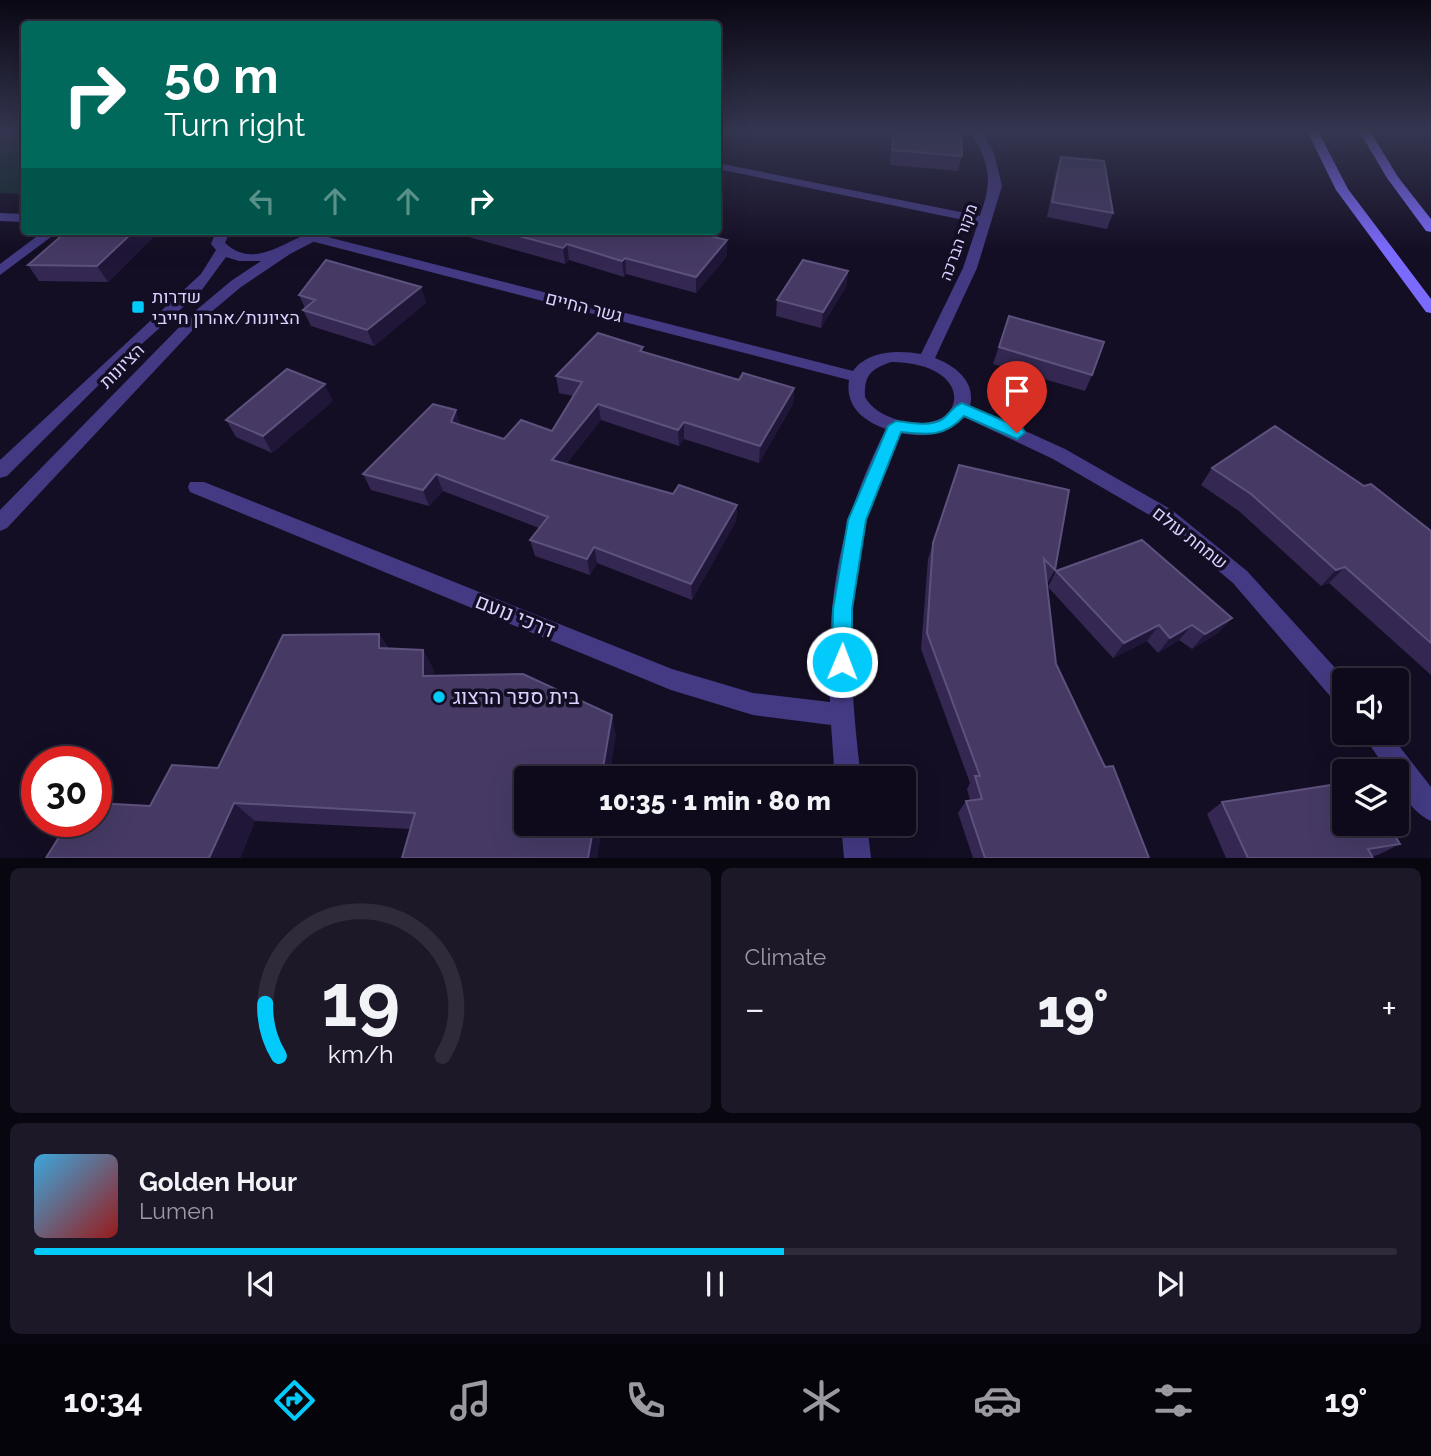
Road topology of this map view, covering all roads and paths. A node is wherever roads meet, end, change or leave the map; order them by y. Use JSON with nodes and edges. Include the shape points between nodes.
{"nodes":[{"id":1,"x":743,"y":171,"type":"edge"},
{"id":2,"x":992,"y":171,"type":"edge"},
{"id":3,"x":1332,"y":171,"type":"edge"},
{"id":4,"x":1390,"y":171,"type":"edge"},
{"id":5,"x":0,"y":217,"type":"edge"},
{"id":6,"x":21,"y":218,"type":"edge"},
{"id":7,"x":986,"y":220,"type":"junction"},
{"id":8,"x":1431,"y":228,"type":"edge"},
{"id":9,"x":47,"y":235,"type":"edge"},
{"id":10,"x":221,"y":235,"type":"edge"},
{"id":11,"x":313,"y":235,"type":"edge"},
{"id":12,"x":319,"y":235,"type":"edge"},
{"id":13,"x":222,"y":251,"type":"junction"},
{"id":14,"x":285,"y":251,"type":"junction"},
{"id":15,"x":0,"y":271,"type":"edge"},
{"id":16,"x":1429,"y":306,"type":"edge"},
{"id":17,"x":926,"y":361,"type":"junction"},
{"id":18,"x":857,"y":377,"type":"junction"},
{"id":19,"x":962,"y":409,"type":"junction"},
{"id":20,"x":896,"y":426,"type":"junction"},
{"id":21,"x":0,"y":471,"type":"edge"},
{"id":22,"x":197,"y":487,"type":"dead end"},
{"id":23,"x":0,"y":523,"type":"edge"},
{"id":24,"x":1332,"y":682,"type":"edge"},
{"id":25,"x":841,"y":715,"type":"junction"},
{"id":26,"x":1383,"y":745,"type":"edge"},
{"id":27,"x":847,"y":766,"type":"edge"},
{"id":28,"x":1431,"y":808,"type":"edge"},
{"id":29,"x":855,"y":836,"type":"edge"},
{"id":30,"x":858,"y":858,"type":"edge"}],
"edges":[{"from":1,"to":7,"type":"street"},
{"from":2,"to":7,"type":"street","name":"מקור הברכה","via":[[996,186]]},
{"from":3,"to":16,"type":"main road"},
{"from":4,"to":8,"type":"main road"},
{"from":5,"to":6,"type":"street"},
{"from":7,"to":17,"type":"street","name":"מקור הברכה","via":[[970,268]]},
{"from":9,"to":15,"type":"street"},
{"from":10,"to":13,"type":"street","via":[[218,244]]},
{"from":11,"to":14,"type":"street"},
{"from":12,"to":18,"type":"street","name":"גשר החיים"},
{"from":13,"to":14,"type":"street","via":[[252,257]]},
{"from":13,"to":21,"type":"street","name":"הציונות","via":[[215,268],[194,290],[60,410]]},
{"from":14,"to":23,"type":"street","name":"הציונות","via":[[199,315]]},
{"from":17,"to":18,"type":"street","via":[[890,357],[869,364]]},
{"from":17,"to":19,"type":"street","via":[[957,380],[965,396]]},
{"from":18,"to":20,"type":"street","via":[[855,391],[864,409]]},
{"from":19,"to":20,"type":"street","via":[[947,424],[929,429]]},
{"from":19,"to":24,"type":"street","name":"שמחת עולם","via":[[1059,454],[1165,515],[1240,578]]},
{"from":20,"to":25,"type":"street","via":[[857,520],[843,609]]},
{"from":22,"to":25,"type":"street","name":"דרכי נועם","via":[[671,679],[753,704]]},
{"from":25,"to":27,"type":"street"},
{"from":26,"to":28,"type":"street"},
{"from":29,"to":30,"type":"street"}]}
